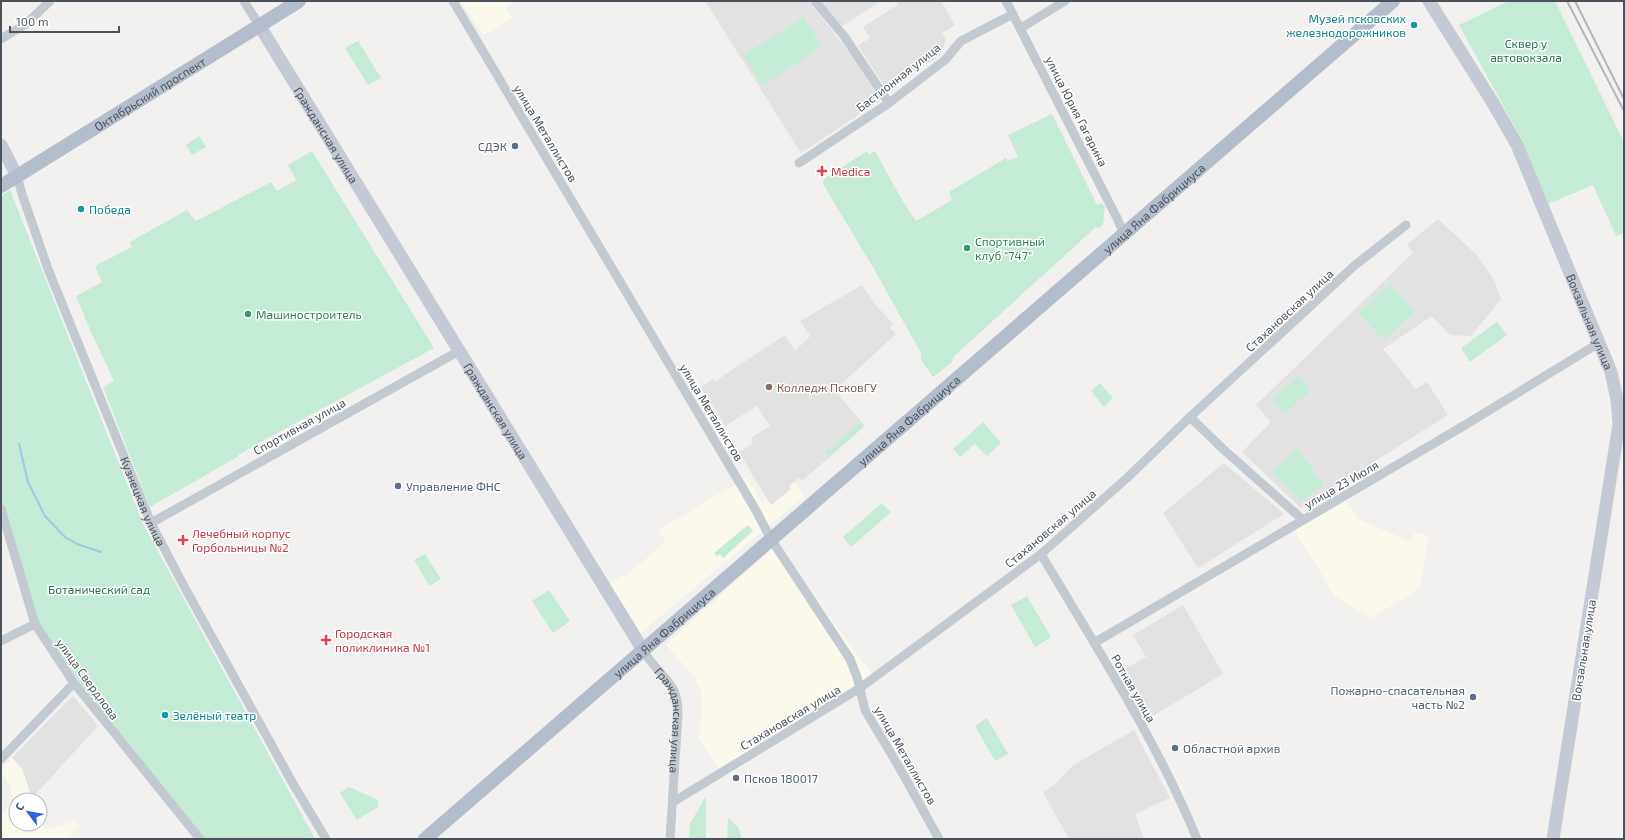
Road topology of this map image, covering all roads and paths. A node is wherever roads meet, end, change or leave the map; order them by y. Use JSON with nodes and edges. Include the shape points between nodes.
{"nodes":[{"id":1,"x":50,"y":1,"type":"edge"},
{"id":2,"x":244,"y":1,"type":"edge"},
{"id":3,"x":299,"y":1,"type":"edge"},
{"id":4,"x":453,"y":1,"type":"edge"},
{"id":5,"x":815,"y":1,"type":"edge"},
{"id":6,"x":1006,"y":1,"type":"edge"},
{"id":7,"x":1065,"y":1,"type":"edge"},
{"id":8,"x":1393,"y":1,"type":"edge"},
{"id":9,"x":1429,"y":1,"type":"edge"},
{"id":10,"x":1013,"y":14,"type":"junction"},
{"id":11,"x":259,"y":25,"type":"junction"},
{"id":12,"x":1020,"y":28,"type":"junction"},
{"id":13,"x":1,"y":39,"type":"edge"},
{"id":14,"x":889,"y":103,"type":"junction"},
{"id":15,"x":1,"y":145,"type":"edge"},
{"id":16,"x":799,"y":163,"type":"dead end"},
{"id":17,"x":17,"y":176,"type":"junction"},
{"id":18,"x":1,"y":186,"type":"edge"},
{"id":19,"x":1406,"y":225,"type":"dead end"},
{"id":20,"x":1124,"y":234,"type":"junction"},
{"id":21,"x":1599,"y":344,"type":"junction"},
{"id":22,"x":459,"y":351,"type":"junction"},
{"id":23,"x":1190,"y":417,"type":"junction"},
{"id":24,"x":1,"y":509,"type":"edge"},
{"id":25,"x":1303,"y":520,"type":"junction"},
{"id":26,"x":151,"y":523,"type":"junction"},
{"id":27,"x":771,"y":539,"type":"junction"},
{"id":28,"x":1042,"y":554,"type":"junction"},
{"id":29,"x":35,"y":624,"type":"junction"},
{"id":30,"x":1,"y":641,"type":"edge"},
{"id":31,"x":1094,"y":643,"type":"junction"},
{"id":32,"x":643,"y":650,"type":"junction"},
{"id":33,"x":74,"y":683,"type":"junction"},
{"id":34,"x":860,"y":688,"type":"junction"},
{"id":35,"x":1,"y":759,"type":"edge"},
{"id":36,"x":673,"y":802,"type":"junction"},
{"id":37,"x":200,"y":839,"type":"edge"},
{"id":38,"x":326,"y":839,"type":"edge"},
{"id":39,"x":425,"y":839,"type":"edge"},
{"id":40,"x":670,"y":839,"type":"edge"},
{"id":41,"x":939,"y":839,"type":"edge"},
{"id":42,"x":1197,"y":839,"type":"edge"},
{"id":43,"x":1552,"y":839,"type":"edge"}],
"edges":[{"from":1,"to":13,"type":"street","via":[[26,24]]},
{"from":2,"to":11,"type":"street","name":"Гражданская улица"},
{"from":3,"to":11,"type":"main road","name":"Октябрьский проспект"},
{"from":4,"to":27,"type":"street","name":"улица Металлистов","via":[[751,501]]},
{"from":5,"to":14,"type":"street","via":[[844,36]]},
{"from":6,"to":10,"type":"street","name":"улица Юрия Гагарина"},
{"from":7,"to":12,"type":"street"},
{"from":8,"to":20,"type":"main road","name":"улица Яна Фабрициуса"},
{"from":9,"to":21,"type":"main road","name":"Вокзальная улица","via":[[1517,145]]},
{"from":10,"to":12,"type":"street","name":"улица Юрия Гагарина"},
{"from":10,"to":14,"type":"street","name":"Бастионная улица","via":[[961,42],[945,60]]},
{"from":11,"to":17,"type":"main road","name":"Октябрьский проспект"},
{"from":11,"to":22,"type":"main road","name":"Гражданская улица"},
{"from":12,"to":20,"type":"street","name":"улица Юрия Гагарина"},
{"from":14,"to":16,"type":"street","name":"Бастионная улица"},
{"from":15,"to":17,"type":"main road","name":"Кузнецкая улица"},
{"from":17,"to":18,"type":"main road","name":"Октябрьский проспект"},
{"from":17,"to":26,"type":"street","name":"Кузнецкая улица","via":[[48,270]]},
{"from":19,"to":23,"type":"street","name":"Стахановская улица","via":[[1354,266]]},
{"from":20,"to":27,"type":"main road","name":"улица Яна Фабрициуса"},
{"from":21,"to":25,"type":"street","name":"улица 23 Июля"},
{"from":21,"to":43,"type":"main road","name":"Вокзальная улица","via":[[1611,372],[1619,424]]},
{"from":22,"to":26,"type":"street","name":"Спортивная улица"},
{"from":22,"to":32,"type":"main road","name":"Гражданская улица"},
{"from":23,"to":25,"type":"street","via":[[1222,449]]},
{"from":23,"to":28,"type":"street","name":"Стахановская улица"},
{"from":24,"to":29,"type":"street","name":"улица Свердлова"},
{"from":25,"to":31,"type":"street","name":"улица 23 Июля"},
{"from":26,"to":38,"type":"street","name":"Кузнецкая улица","via":[[292,782]]},
{"from":27,"to":32,"type":"main road","name":"улица Яна Фабрициуса"},
{"from":27,"to":34,"type":"street","name":"улица Металлистов","via":[[850,659]]},
{"from":28,"to":31,"type":"street","name":"Ротная улица"},
{"from":28,"to":34,"type":"street","name":"Стахановская улица"},
{"from":29,"to":30,"type":"street"},
{"from":29,"to":33,"type":"street","name":"улица Свердлова"},
{"from":31,"to":42,"type":"street","name":"Ротная улица","via":[[1165,769]]},
{"from":32,"to":36,"type":"street","name":"Гражданская улица","via":[[674,691],[677,701]]},
{"from":32,"to":39,"type":"main road","name":"улица Яна Фабрициуса"},
{"from":33,"to":35,"type":"street"},
{"from":33,"to":37,"type":"street","name":"улица Свердлова"},
{"from":34,"to":36,"type":"street","name":"Стахановская улица"},
{"from":34,"to":41,"type":"street","name":"улица Металлистов","via":[[865,710]]},
{"from":36,"to":40,"type":"street","name":"Гражданская улица"}]}
